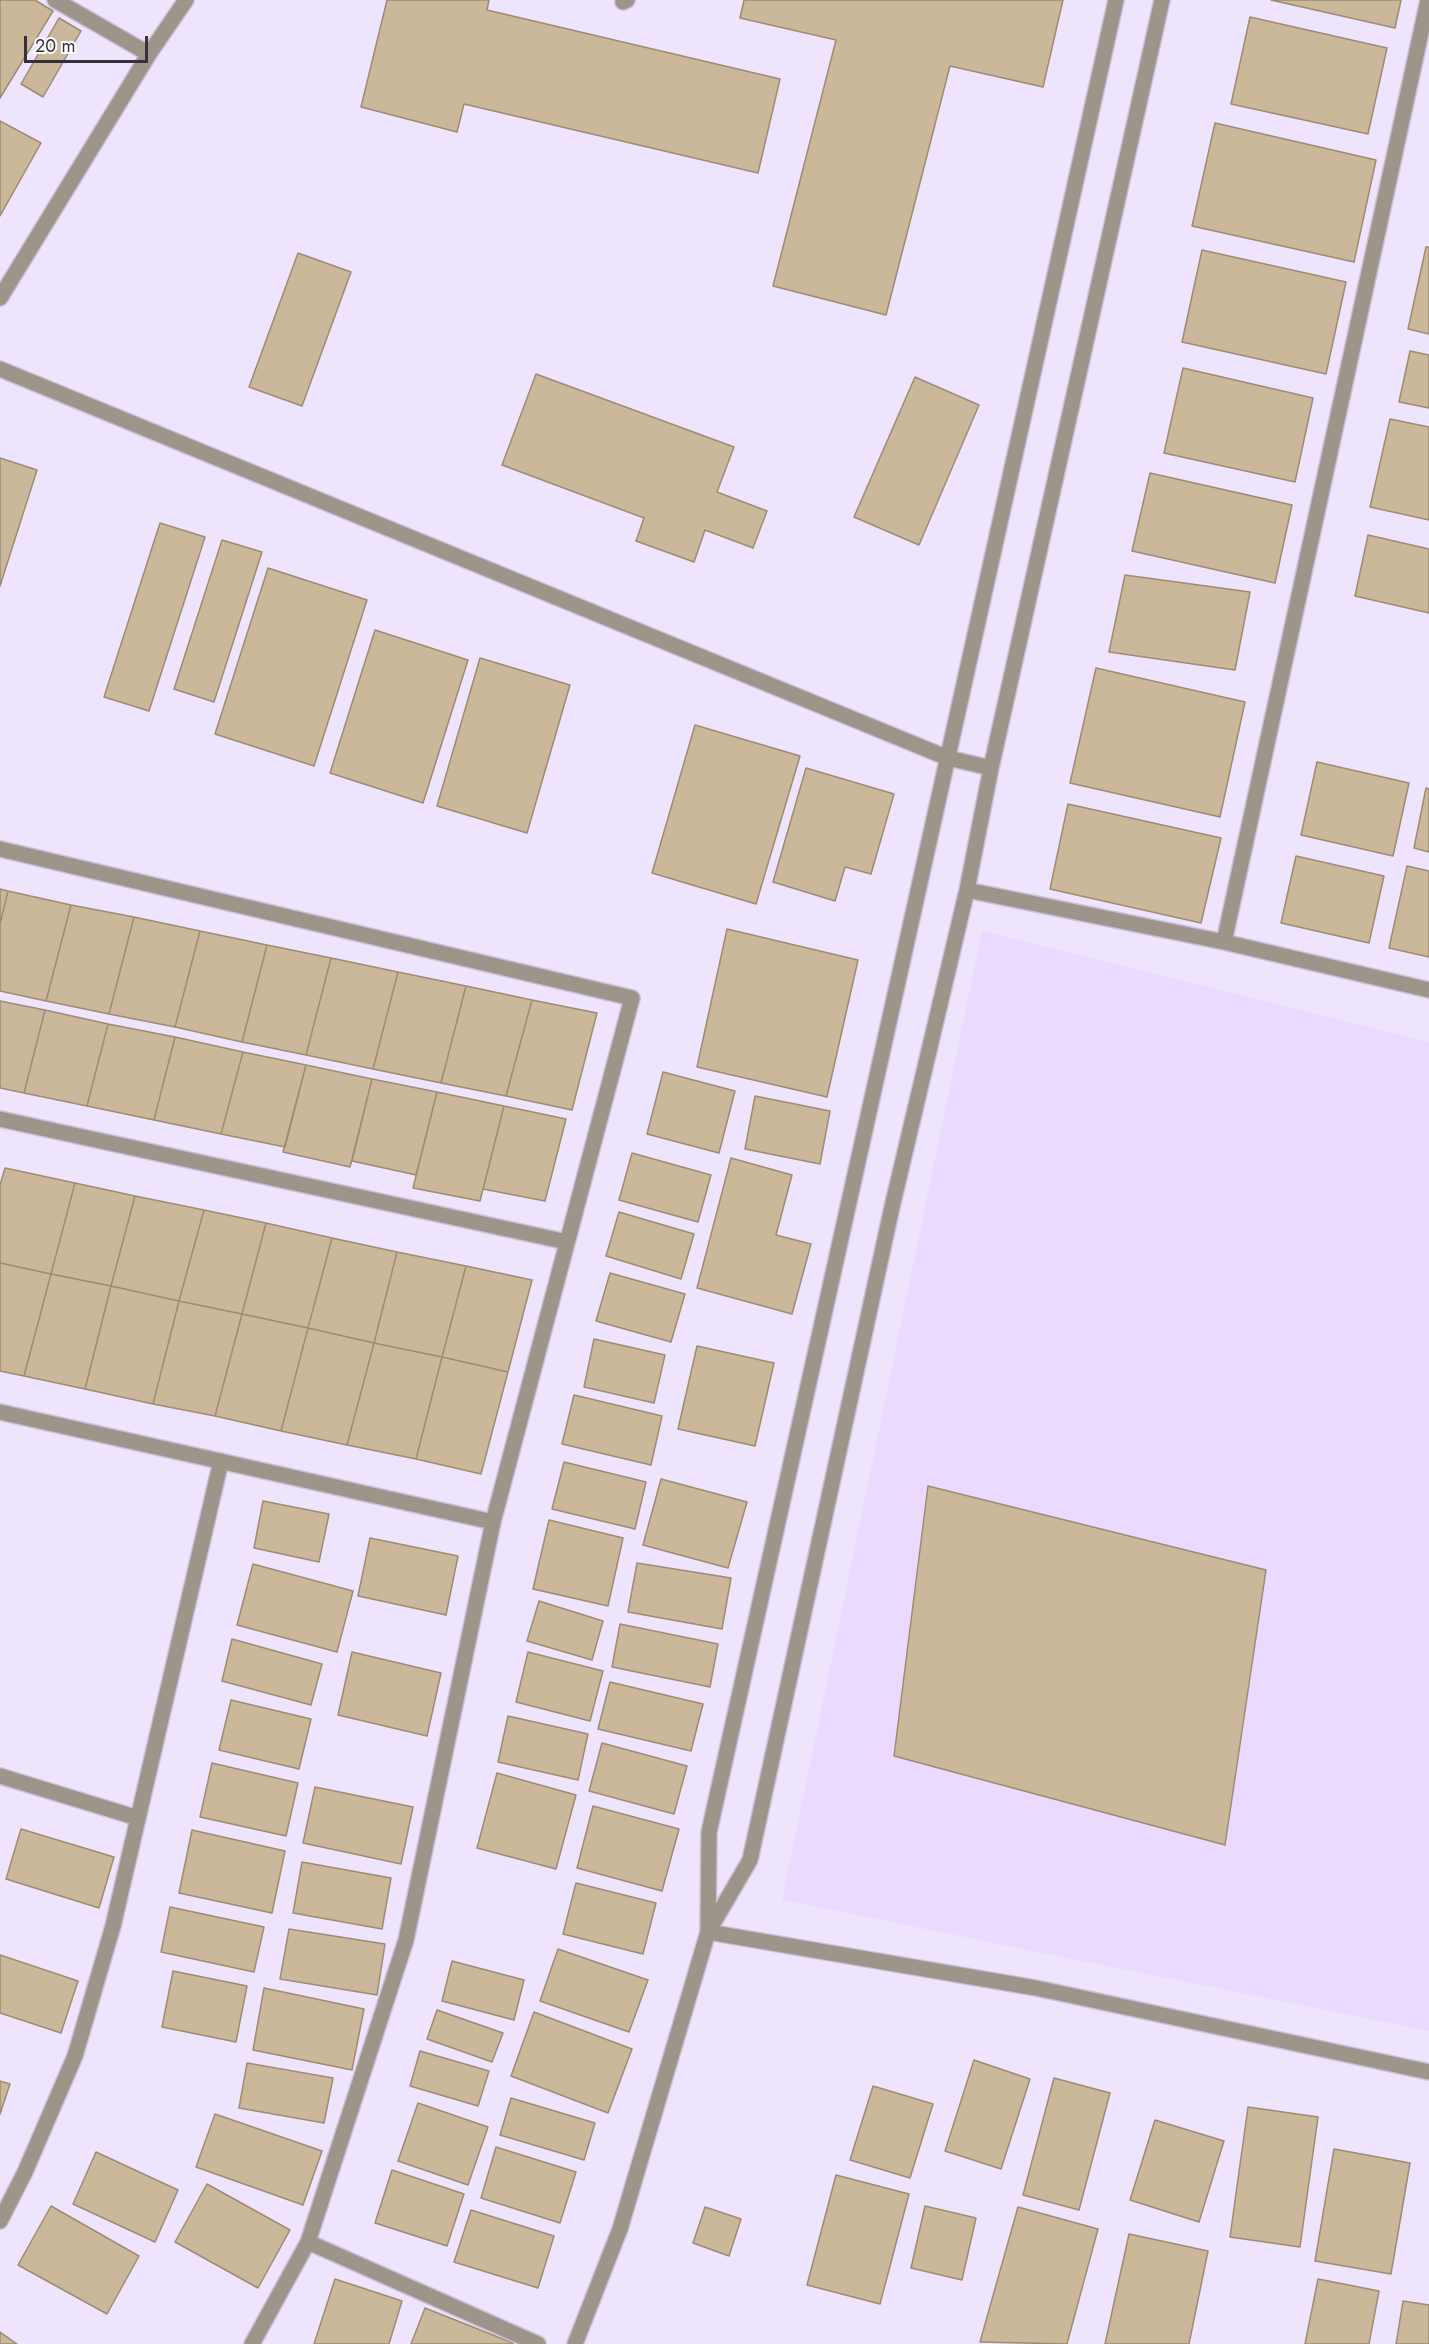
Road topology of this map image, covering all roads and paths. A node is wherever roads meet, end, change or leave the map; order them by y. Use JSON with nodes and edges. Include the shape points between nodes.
{"nodes":[{"id":1,"x":55,"y":0,"type":"edge"},
{"id":2,"x":186,"y":0,"type":"edge"},
{"id":3,"x":1116,"y":0,"type":"edge"},
{"id":4,"x":1162,"y":0,"type":"edge"},
{"id":5,"x":1428,"y":0,"type":"edge"},
{"id":6,"x":149,"y":54,"type":"junction"},
{"id":7,"x":0,"y":298,"type":"edge"},
{"id":8,"x":0,"y":369,"type":"edge"},
{"id":9,"x":948,"y":758,"type":"junction"},
{"id":10,"x":991,"y":768,"type":"junction"},
{"id":11,"x":0,"y":849,"type":"edge"},
{"id":12,"x":967,"y":890,"type":"junction"},
{"id":13,"x":1224,"y":942,"type":"junction"},
{"id":14,"x":1429,"y":990,"type":"edge"},
{"id":15,"x":0,"y":1119,"type":"edge"},
{"id":16,"x":567,"y":1242,"type":"junction"},
{"id":17,"x":0,"y":1412,"type":"edge"},
{"id":18,"x":221,"y":1461,"type":"junction"},
{"id":19,"x":494,"y":1522,"type":"junction"},
{"id":20,"x":0,"y":1776,"type":"edge"},
{"id":21,"x":138,"y":1818,"type":"junction"},
{"id":22,"x":708,"y":1932,"type":"junction"},
{"id":23,"x":1429,"y":2072,"type":"edge"},
{"id":24,"x":0,"y":2221,"type":"edge"},
{"id":25,"x":308,"y":2242,"type":"junction"},
{"id":26,"x":252,"y":2344,"type":"edge"},
{"id":27,"x":538,"y":2344,"type":"edge"},
{"id":28,"x":575,"y":2344,"type":"edge"}],
"edges":[{"from":1,"to":6,"type":"street"},
{"from":2,"to":6,"type":"street"},
{"from":3,"to":9,"type":"street"},
{"from":4,"to":10,"type":"street"},
{"from":5,"to":13,"type":"street"},
{"from":6,"to":7,"type":"street"},
{"from":8,"to":9,"type":"street"},
{"from":9,"to":10,"type":"street"},
{"from":9,"to":22,"type":"street","via":[[710,1832]]},
{"from":10,"to":12,"type":"street"},
{"from":11,"to":16,"type":"street","via":[[632,998]]},
{"from":12,"to":13,"type":"street"},
{"from":12,"to":22,"type":"street","via":[[892,1207],[750,1860]]},
{"from":13,"to":14,"type":"street"},
{"from":15,"to":16,"type":"street"},
{"from":16,"to":19,"type":"street"},
{"from":17,"to":18,"type":"street"},
{"from":18,"to":19,"type":"street"},
{"from":18,"to":21,"type":"street"},
{"from":19,"to":25,"type":"street","via":[[405,1940]]},
{"from":20,"to":21,"type":"street"},
{"from":21,"to":24,"type":"street","via":[[113,1926],[75,2055]]},
{"from":22,"to":23,"type":"street","via":[[1035,1988]]},
{"from":22,"to":28,"type":"street","via":[[620,2229]]},
{"from":25,"to":26,"type":"street"},
{"from":25,"to":27,"type":"street"}]}
